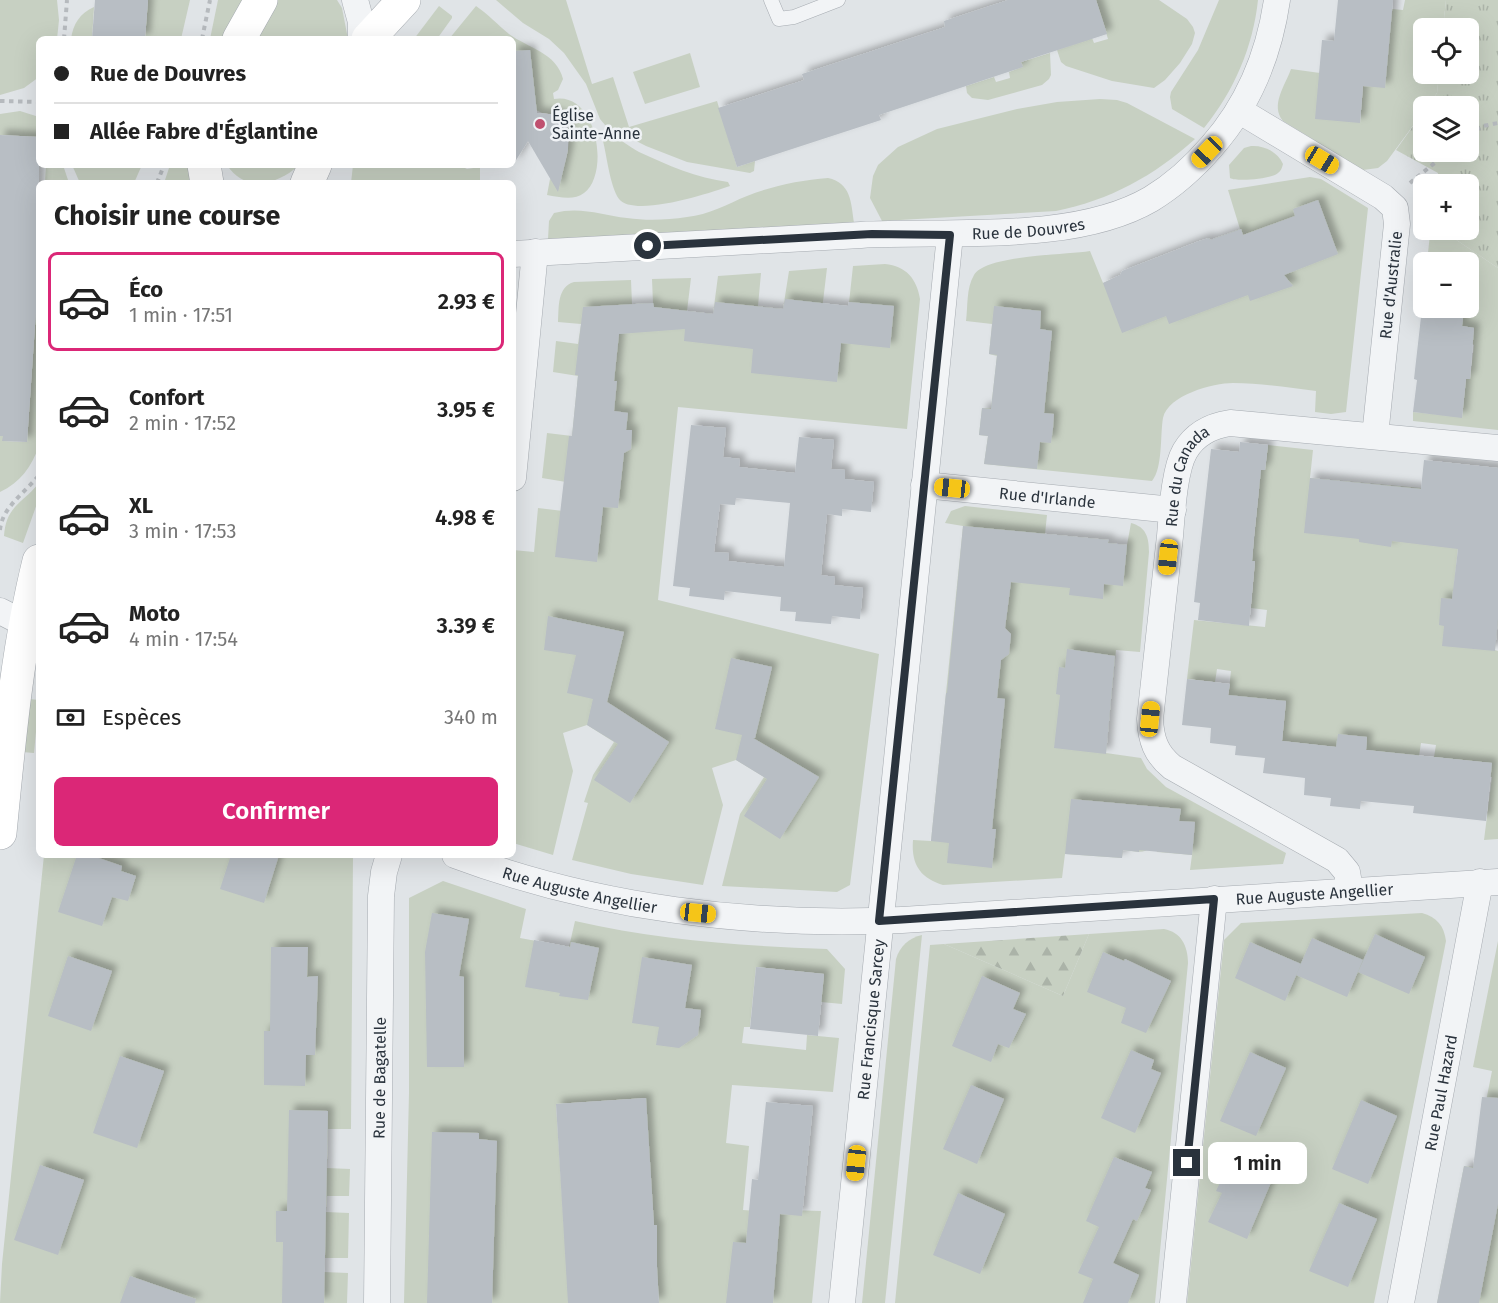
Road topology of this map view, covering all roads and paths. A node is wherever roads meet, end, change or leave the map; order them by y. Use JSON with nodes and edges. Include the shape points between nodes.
{"nodes":[{"id":1,"x":67,"y":0,"type":"edge"},
{"id":2,"x":210,"y":0,"type":"edge"},
{"id":3,"x":261,"y":0,"type":"edge"},
{"id":4,"x":355,"y":0,"type":"edge"},
{"id":5,"x":404,"y":0,"type":"edge"},
{"id":6,"x":771,"y":0,"type":"edge"},
{"id":7,"x":838,"y":0,"type":"edge"},
{"id":8,"x":1277,"y":0,"type":"edge"},
{"id":9,"x":64,"y":36,"type":"edge"},
{"id":10,"x":203,"y":36,"type":"edge"},
{"id":11,"x":241,"y":36,"type":"edge"},
{"id":12,"x":361,"y":36,"type":"edge"},
{"id":13,"x":371,"y":36,"type":"edge"},
{"id":14,"x":0,"y":101,"type":"edge"},
{"id":15,"x":36,"y":102,"type":"edge"},
{"id":16,"x":1240,"y":111,"type":"junction"},
{"id":17,"x":1498,"y":123,"type":"edge"},
{"id":18,"x":1479,"y":128,"type":"edge"},
{"id":19,"x":1436,"y":162,"type":"edge"},
{"id":20,"x":210,"y":168,"type":"edge"},
{"id":21,"x":221,"y":180,"type":"edge"},
{"id":22,"x":1390,"y":201,"type":"junction"},
{"id":23,"x":950,"y":235,"type":"junction"},
{"id":24,"x":524,"y":253,"type":"edge"},
{"id":25,"x":516,"y":417,"type":"edge"},
{"id":26,"x":1375,"y":436,"type":"junction"},
{"id":27,"x":1498,"y":448,"type":"edge"},
{"id":28,"x":36,"y":478,"type":"edge"},
{"id":29,"x":924,"y":485,"type":"junction"},
{"id":30,"x":1173,"y":510,"type":"junction"},
{"id":31,"x":0,"y":530,"type":"edge"},
{"id":32,"x":36,"y":571,"type":"edge"},
{"id":33,"x":21,"y":622,"type":"edge"},
{"id":34,"x":0,"y":833,"type":"edge"},
{"id":35,"x":388,"y":858,"type":"edge"},
{"id":36,"x":463,"y":858,"type":"edge"},
{"id":37,"x":1489,"y":882,"type":"edge"},
{"id":38,"x":1350,"y":890,"type":"junction"},
{"id":39,"x":1214,"y":899,"type":"junction"},
{"id":40,"x":879,"y":921,"type":"junction"},
{"id":41,"x":377,"y":1303,"type":"edge"},
{"id":42,"x":842,"y":1303,"type":"edge"},
{"id":43,"x":1173,"y":1303,"type":"edge"},
{"id":44,"x":1401,"y":1303,"type":"edge"}],
"edges":[{"from":1,"to":9,"type":"path"},
{"from":2,"to":10,"type":"path"},
{"from":3,"to":11,"type":"street"},
{"from":4,"to":12,"type":"street"},
{"from":5,"to":13,"type":"street"},
{"from":6,"to":7,"type":"lane","via":[[779,18],[794,17]]},
{"from":8,"to":16,"type":"street","name":"Rue de Douvres","via":[[1270,42]]},
{"from":14,"to":15,"type":"path"},
{"from":16,"to":22,"type":"street"},
{"from":16,"to":23,"type":"street","name":"Rue de Douvres","via":[[1193,167],[1149,200],[1076,224]]},
{"from":17,"to":18,"type":"path"},
{"from":19,"to":22,"type":"path"},
{"from":20,"to":21,"type":"street"},
{"from":22,"to":26,"type":"street","name":"Rue d'Australie","via":[[1397,224]]},
{"from":23,"to":24,"type":"street","name":"Rue de Douvres","via":[[872,234]]},
{"from":23,"to":29,"type":"street","name":"Rue Francisque Sarcey"},
{"from":24,"to":25,"type":"street"},
{"from":26,"to":27,"type":"street","name":"Rue du Canada"},
{"from":26,"to":30,"type":"street","name":"Rue du Canada","via":[[1220,424],[1191,442],[1184,453]]},
{"from":28,"to":31,"type":"path","via":[[6,511]]},
{"from":29,"to":30,"type":"street","name":"Rue d'Irlande"},
{"from":29,"to":40,"type":"street","name":"Rue Francisque Sarcey"},
{"from":30,"to":38,"type":"street","name":"Rue du Canada","via":[[1150,719],[1152,740],[1172,768],[1328,853],[1345,867]]},
{"from":32,"to":33,"type":"street"},
{"from":33,"to":34,"type":"street"},
{"from":35,"to":41,"type":"street","name":"Rue de Bagatelle","via":[[381,896]]},
{"from":36,"to":40,"type":"street","name":"Rue Auguste Angellier","via":[[543,884],[645,906],[780,920]]},
{"from":37,"to":38,"type":"street","name":"Rue Auguste Angellier"},
{"from":37,"to":44,"type":"street","name":"Rue Paul Hazard"},
{"from":38,"to":39,"type":"street","name":"Rue Auguste Angellier"},
{"from":39,"to":40,"type":"street","name":"Rue Auguste Angellier"},
{"from":39,"to":43,"type":"street"},
{"from":40,"to":42,"type":"street","name":"Rue Francisque Sarcey"}]}
